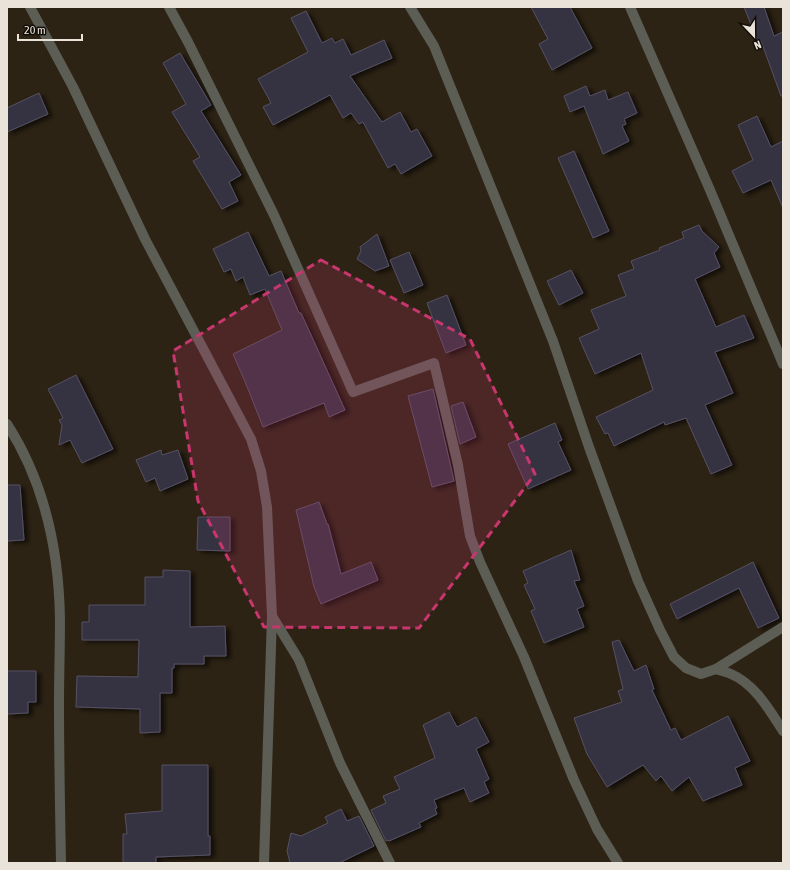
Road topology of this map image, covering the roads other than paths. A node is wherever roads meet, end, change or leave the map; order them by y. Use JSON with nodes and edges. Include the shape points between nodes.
{"nodes":[{"id":1,"x":30,"y":7,"type":"edge"},
{"id":2,"x":169,"y":7,"type":"edge"},
{"id":3,"x":410,"y":7,"type":"edge"},
{"id":4,"x":630,"y":7,"type":"edge"},
{"id":5,"x":783,"y":364,"type":"edge"},
{"id":6,"x":7,"y":424,"type":"edge"},
{"id":7,"x":272,"y":616,"type":"junction"},
{"id":8,"x":783,"y":628,"type":"edge"},
{"id":9,"x":716,"y":669,"type":"junction"},
{"id":10,"x":783,"y":731,"type":"edge"},
{"id":11,"x":61,"y":863,"type":"edge"},
{"id":12,"x":264,"y":863,"type":"edge"},
{"id":13,"x":390,"y":863,"type":"edge"},
{"id":14,"x":618,"y":863,"type":"edge"}],
"edges":[{"from":1,"to":7,"type":"street","via":[[73,87],[145,239],[252,439],[267,507]]},
{"from":2,"to":14,"type":"street","via":[[274,215],[353,392],[434,363],[458,466],[470,536],[524,657],[574,780],[597,829]]},
{"from":3,"to":9,"type":"street","via":[[434,46],[553,341],[610,506],[638,581],[660,630],[674,657],[686,668],[701,674]]},
{"from":4,"to":5,"type":"street"},
{"from":6,"to":11,"type":"street","via":[[34,474],[48,518],[56,563],[60,620]]},
{"from":7,"to":12,"type":"street"},
{"from":7,"to":13,"type":"street","via":[[299,660],[340,763]]},
{"from":8,"to":9,"type":"street"},
{"from":9,"to":10,"type":"street","via":[[732,674],[751,688]]}]}
